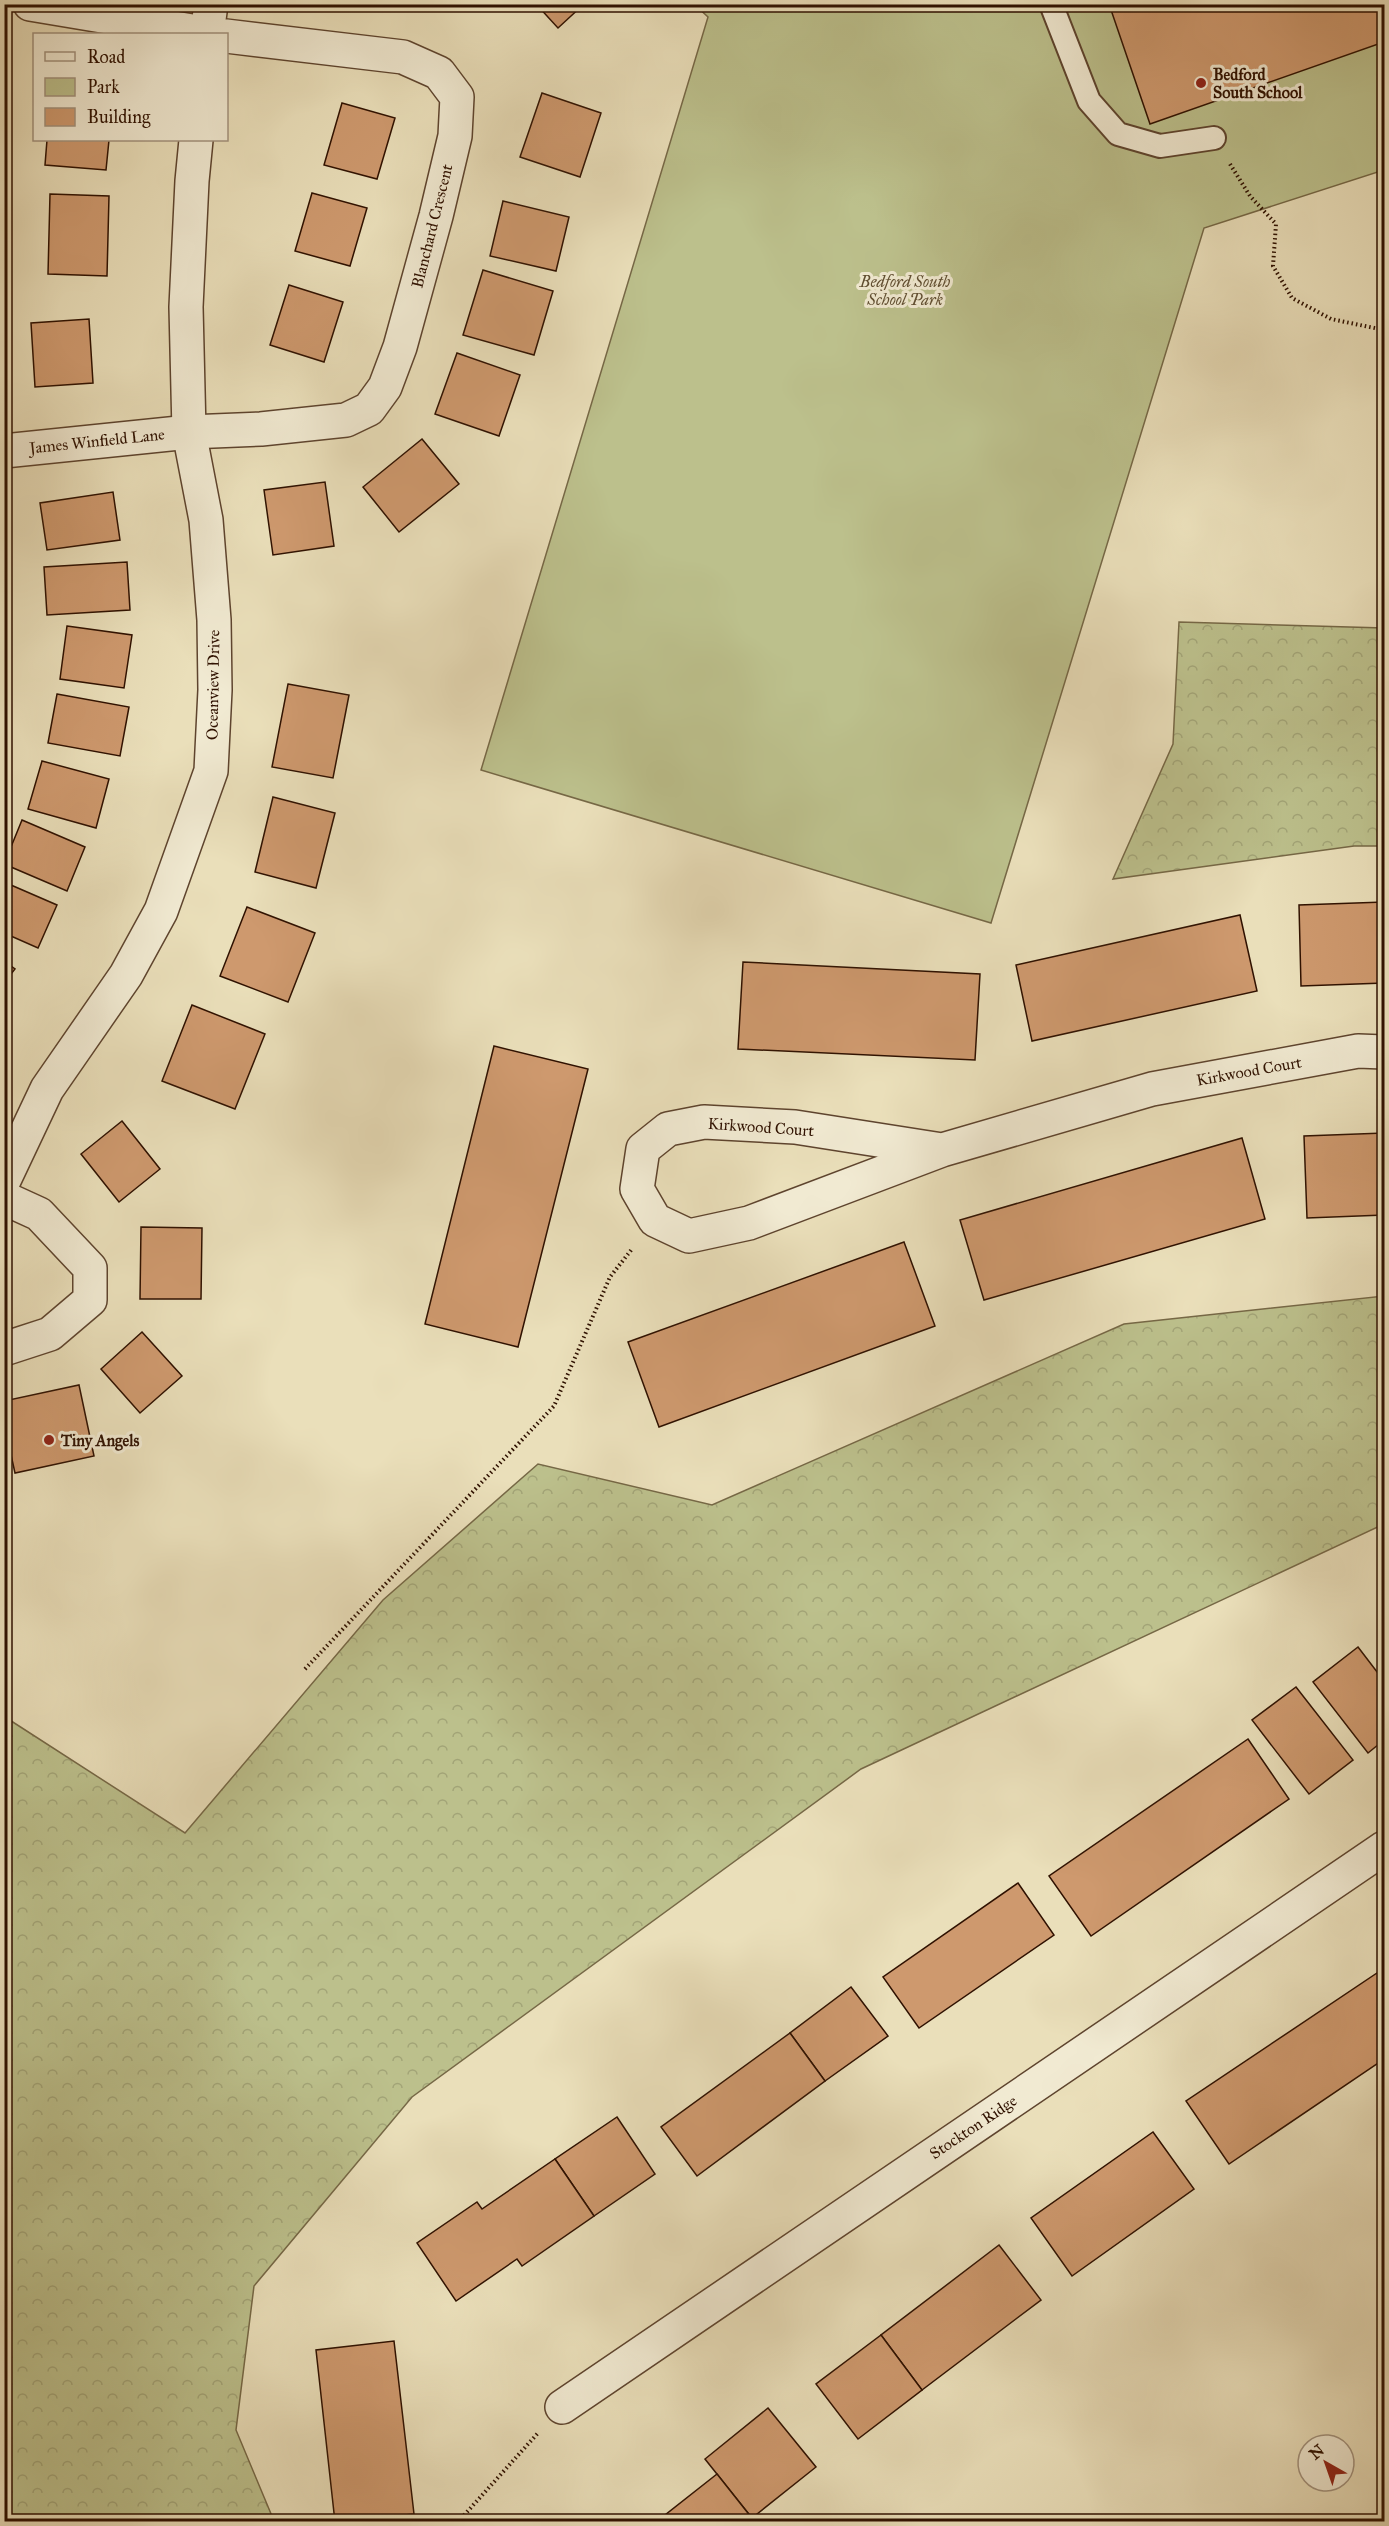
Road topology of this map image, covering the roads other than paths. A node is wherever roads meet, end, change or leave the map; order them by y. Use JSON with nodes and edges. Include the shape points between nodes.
{"nodes":[{"id":1,"x":30,"y":4,"type":"edge"},
{"id":2,"x":211,"y":4,"type":"edge"},
{"id":3,"x":1051,"y":4,"type":"edge"},
{"id":4,"x":202,"y":33,"type":"edge"},
{"id":5,"x":208,"y":33,"type":"edge"},
{"id":6,"x":228,"y":36,"type":"edge"},
{"id":7,"x":1214,"y":138,"type":"road end"},
{"id":8,"x":196,"y":141,"type":"edge"},
{"id":9,"x":189,"y":432,"type":"junction"},
{"id":10,"x":4,"y":451,"type":"edge"},
{"id":11,"x":1384,"y":1052,"type":"edge"},
{"id":12,"x":942,"y":1150,"type":"junction"},
{"id":13,"x":4,"y":1180,"type":"edge"},
{"id":14,"x":4,"y":1198,"type":"edge"},
{"id":15,"x":4,"y":1349,"type":"edge"},
{"id":16,"x":1384,"y":1848,"type":"edge"},
{"id":17,"x":562,"y":2407,"type":"road end"}],
"edges":[{"from":1,"to":4,"type":"street"},
{"from":2,"to":5,"type":"street"},
{"from":3,"to":7,"type":"lane","via":[[1089,101],[1118,134],[1160,146]]},
{"from":6,"to":9,"type":"street","name":"Blanchard Crescent","via":[[403,57],[439,73],[457,97],[455,136],[400,347],[385,387],[369,409],[346,420]]},
{"from":8,"to":9,"type":"street","name":"Oceanview Drive","via":[[186,307]]},
{"from":9,"to":10,"type":"street","name":"James Winfield Lane"},
{"from":9,"to":13,"type":"street","name":"Oceanview Drive","via":[[206,520],[214,620],[211,771],[161,911],[126,975],[47,1089]]},
{"from":11,"to":12,"type":"street","name":"Kirkwood Court","via":[[1358,1051],[1152,1089]]},
{"from":12,"to":12,"type":"street","name":"Kirkwood Court","via":[[749,1223],[689,1236],[655,1220],[637,1189],[643,1149],[668,1128],[704,1122],[795,1127]]},
{"from":14,"to":15,"type":"street","via":[[39,1214],[90,1268],[90,1300],[50,1334]]},
{"from":16,"to":17,"type":"street","name":"Stockton Ridge"}]}
